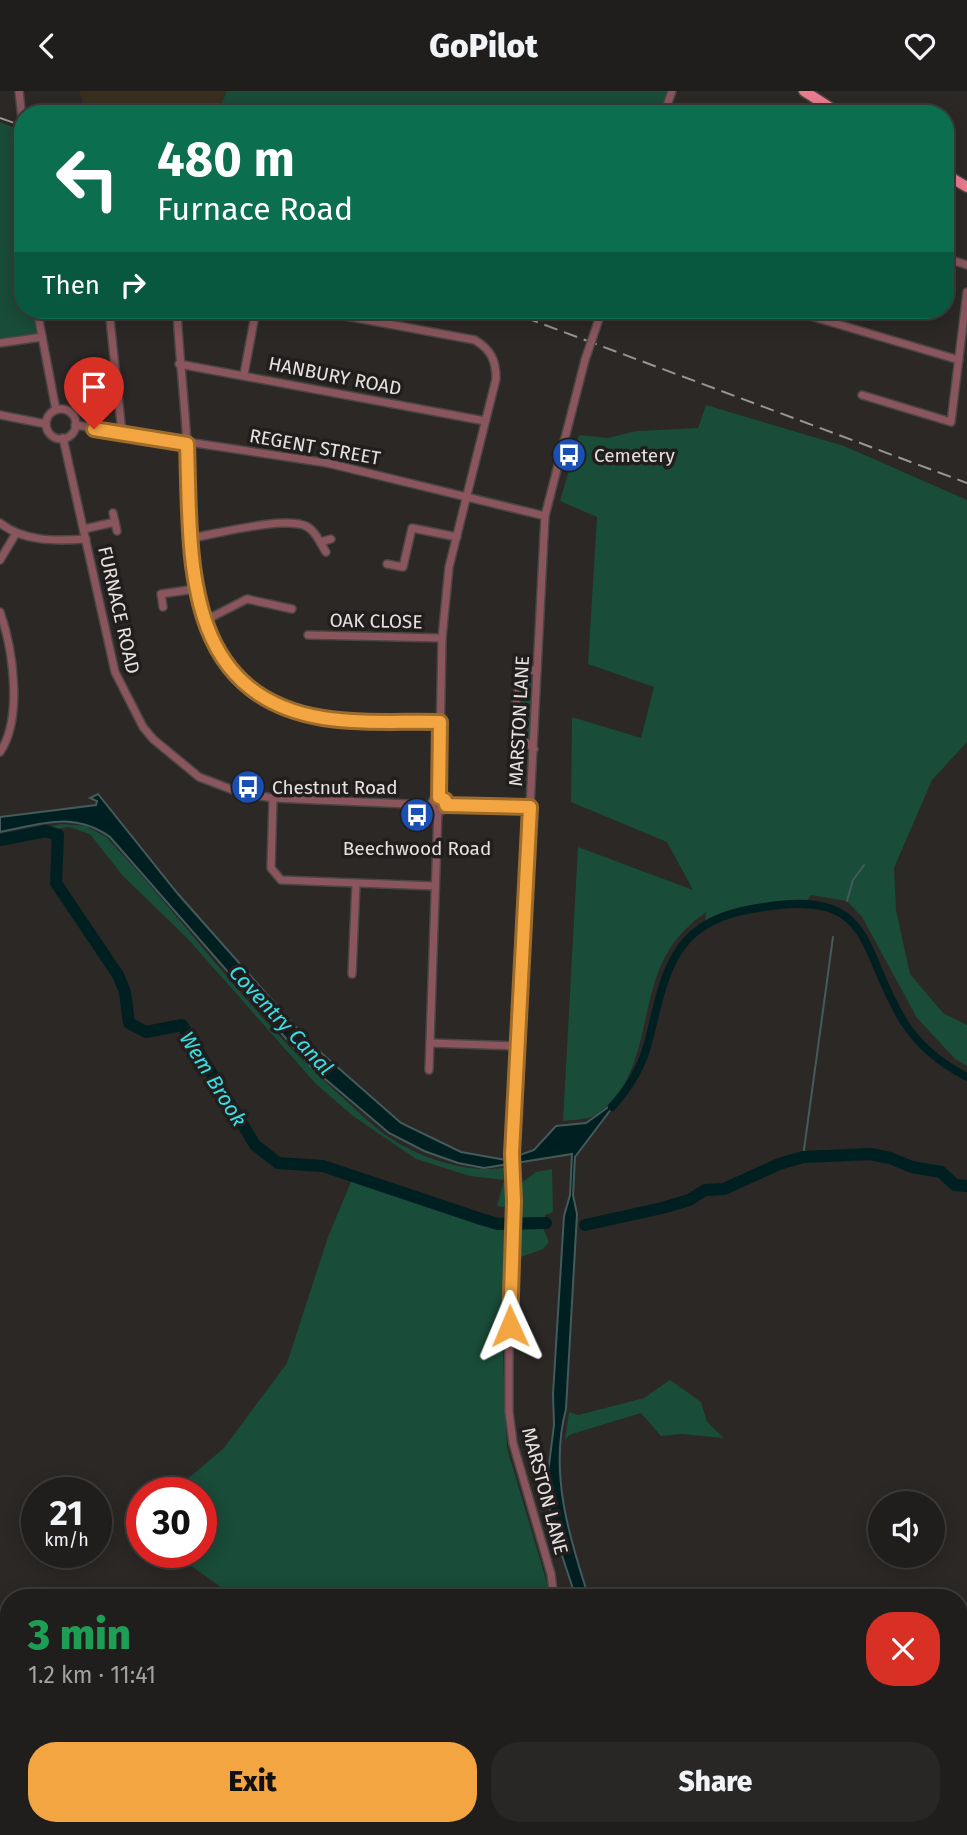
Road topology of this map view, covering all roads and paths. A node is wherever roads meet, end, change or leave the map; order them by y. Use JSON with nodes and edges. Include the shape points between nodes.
{"nodes":[{"id":1,"x":804,"y":91,"type":"edge"},
{"id":2,"x":826,"y":105,"type":"edge"},
{"id":3,"x":967,"y":292,"type":"edge"},
{"id":4,"x":38,"y":319,"type":"edge"},
{"id":5,"x":110,"y":319,"type":"edge"},
{"id":6,"x":177,"y":319,"type":"edge"},
{"id":7,"x":254,"y":319,"type":"edge"},
{"id":8,"x":365,"y":319,"type":"edge"},
{"id":9,"x":599,"y":319,"type":"edge"},
{"id":10,"x":819,"y":319,"type":"edge"},
{"id":11,"x":41,"y":337,"type":"junction"},
{"id":12,"x":0,"y":343,"type":"edge"},
{"id":13,"x":179,"y":364,"type":"junction"},
{"id":14,"x":962,"y":364,"type":"edge"},
{"id":15,"x":244,"y":374,"type":"junction"},
{"id":16,"x":862,"y":395,"type":"dead end"},
{"id":17,"x":57,"y":410,"type":"junction"},
{"id":18,"x":0,"y":415,"type":"edge"},
{"id":19,"x":485,"y":421,"type":"junction"},
{"id":20,"x":46,"y":424,"type":"junction"},
{"id":21,"x":75,"y":425,"type":"junction"},
{"id":22,"x":121,"y":433,"type":"junction"},
{"id":23,"x":63,"y":438,"type":"junction"},
{"id":24,"x":187,"y":444,"type":"junction"},
{"id":25,"x":467,"y":495,"type":"junction"},
{"id":26,"x":113,"y":513,"type":"dead end"},
{"id":27,"x":545,"y":516,"type":"junction"},
{"id":28,"x":0,"y":523,"type":"edge"},
{"id":29,"x":115,"y":523,"type":"junction"},
{"id":30,"x":84,"y":529,"type":"junction"},
{"id":31,"x":117,"y":531,"type":"dead end"},
{"id":32,"x":15,"y":535,"type":"junction"},
{"id":33,"x":457,"y":537,"type":"junction"},
{"id":34,"x":191,"y":538,"type":"junction"},
{"id":35,"x":86,"y":539,"type":"junction"},
{"id":36,"x":331,"y":539,"type":"dead end"},
{"id":37,"x":320,"y":542,"type":"junction"},
{"id":38,"x":326,"y":552,"type":"dead end"},
{"id":39,"x":0,"y":560,"type":"edge"},
{"id":40,"x":387,"y":564,"type":"dead end"},
{"id":41,"x":195,"y":589,"type":"junction"},
{"id":42,"x":163,"y":607,"type":"dead end"},
{"id":43,"x":292,"y":609,"type":"dead end"},
{"id":44,"x":0,"y":612,"type":"edge"},
{"id":45,"x":204,"y":621,"type":"junction"},
{"id":46,"x":308,"y":635,"type":"dead end"},
{"id":47,"x":442,"y":638,"type":"junction"},
{"id":48,"x":537,"y":669,"type":"junction"},
{"id":49,"x":440,"y":722,"type":"junction"},
{"id":50,"x":534,"y":749,"type":"junction"},
{"id":51,"x":0,"y":753,"type":"edge"},
{"id":52,"x":439,"y":797,"type":"junction"},
{"id":53,"x":273,"y":798,"type":"junction"},
{"id":54,"x":431,"y":805,"type":"junction"},
{"id":55,"x":446,"y":805,"type":"junction"},
{"id":56,"x":530,"y":807,"type":"junction"},
{"id":57,"x":438,"y":811,"type":"junction"},
{"id":58,"x":356,"y":884,"type":"junction"},
{"id":59,"x":435,"y":886,"type":"junction"},
{"id":60,"x":352,"y":974,"type":"dead end"},
{"id":61,"x":430,"y":1044,"type":"junction"},
{"id":62,"x":519,"y":1046,"type":"junction"},
{"id":63,"x":429,"y":1070,"type":"dead end"},
{"id":64,"x":553,"y":1589,"type":"edge"}],
"edges":[{"from":1,"to":2,"type":"main road"},
{"from":3,"to":14,"type":"street"},
{"from":4,"to":11,"type":"street"},
{"from":5,"to":22,"type":"street"},
{"from":6,"to":13,"type":"street"},
{"from":7,"to":15,"type":"street"},
{"from":8,"to":19,"type":"street","via":[[447,333],[488,348],[496,364],[496,379]]},
{"from":9,"to":27,"type":"street","name":"MARSTON LANE","bridge":true},
{"from":10,"to":14,"type":"street"},
{"from":11,"to":12,"type":"street"},
{"from":11,"to":17,"type":"street"},
{"from":13,"to":15,"type":"street","name":"HANBURY ROAD"},
{"from":13,"to":24,"type":"street"},
{"from":14,"to":16,"type":"street","via":[[951,422]]},
{"from":15,"to":19,"type":"street","name":"HANBURY ROAD"},
{"from":17,"to":20,"type":"street"},
{"from":17,"to":21,"type":"street","via":[[68,411]]},
{"from":18,"to":20,"type":"street"},
{"from":19,"to":25,"type":"street"},
{"from":20,"to":23,"type":"street","via":[[51,435]]},
{"from":21,"to":22,"type":"street","name":"REGENT STREET"},
{"from":21,"to":23,"type":"street"},
{"from":22,"to":24,"type":"street","name":"REGENT STREET"},
{"from":23,"to":30,"type":"street","name":"FURNACE ROAD"},
{"from":24,"to":25,"type":"street","name":"REGENT STREET","via":[[327,463]]},
{"from":24,"to":34,"type":"street"},
{"from":25,"to":27,"type":"street","name":"REGENT STREET"},
{"from":25,"to":33,"type":"street"},
{"from":26,"to":29,"type":"street"},
{"from":27,"to":48,"type":"street","name":"MARSTON LANE"},
{"from":28,"to":32,"type":"street"},
{"from":29,"to":30,"type":"street"},
{"from":29,"to":31,"type":"street"},
{"from":30,"to":35,"type":"street","name":"FURNACE ROAD"},
{"from":32,"to":35,"type":"street"},
{"from":32,"to":39,"type":"street"},
{"from":33,"to":40,"type":"street","via":[[412,528],[403,567]]},
{"from":33,"to":47,"type":"street","via":[[449,566]]},
{"from":34,"to":37,"type":"street","via":[[297,524],[315,533]]},
{"from":34,"to":41,"type":"street"},
{"from":35,"to":53,"type":"street","name":"FURNACE ROAD","via":[[115,672],[143,727],[198,776],[241,793]]},
{"from":36,"to":37,"type":"street"},
{"from":37,"to":38,"type":"street"},
{"from":41,"to":42,"type":"street","via":[[162,594]]},
{"from":41,"to":45,"type":"street"},
{"from":43,"to":45,"type":"street","via":[[247,599]]},
{"from":44,"to":51,"type":"street","via":[[13,654],[12,719]]},
{"from":45,"to":49,"type":"street","via":[[215,647],[233,671],[248,687],[281,706],[326,719]]},
{"from":46,"to":47,"type":"street","name":"OAK CLOSE"},
{"from":47,"to":49,"type":"street"},
{"from":48,"to":50,"type":"street","name":"MARSTON LANE"},
{"from":48,"to":50,"type":"street","name":"MARSTON LANE","via":[[525,673],[514,705],[517,734]]},
{"from":49,"to":52,"type":"street"},
{"from":50,"to":56,"type":"street","name":"MARSTON LANE"},
{"from":52,"to":54,"type":"street"},
{"from":52,"to":55,"type":"street"},
{"from":53,"to":54,"type":"street","name":"FURNACE ROAD"},
{"from":53,"to":58,"type":"street","via":[[274,875],[291,882]]},
{"from":54,"to":57,"type":"street"},
{"from":55,"to":56,"type":"street"},
{"from":55,"to":57,"type":"street"},
{"from":56,"to":62,"type":"street","name":"MARSTON LANE"},
{"from":57,"to":59,"type":"street"},
{"from":58,"to":59,"type":"street"},
{"from":58,"to":60,"type":"street"},
{"from":59,"to":61,"type":"street"},
{"from":61,"to":62,"type":"street"},
{"from":61,"to":63,"type":"street"},
{"from":62,"to":64,"type":"street","name":"MARSTON LANE","via":[[512,1154],[509,1412],[513,1443]]}]}
